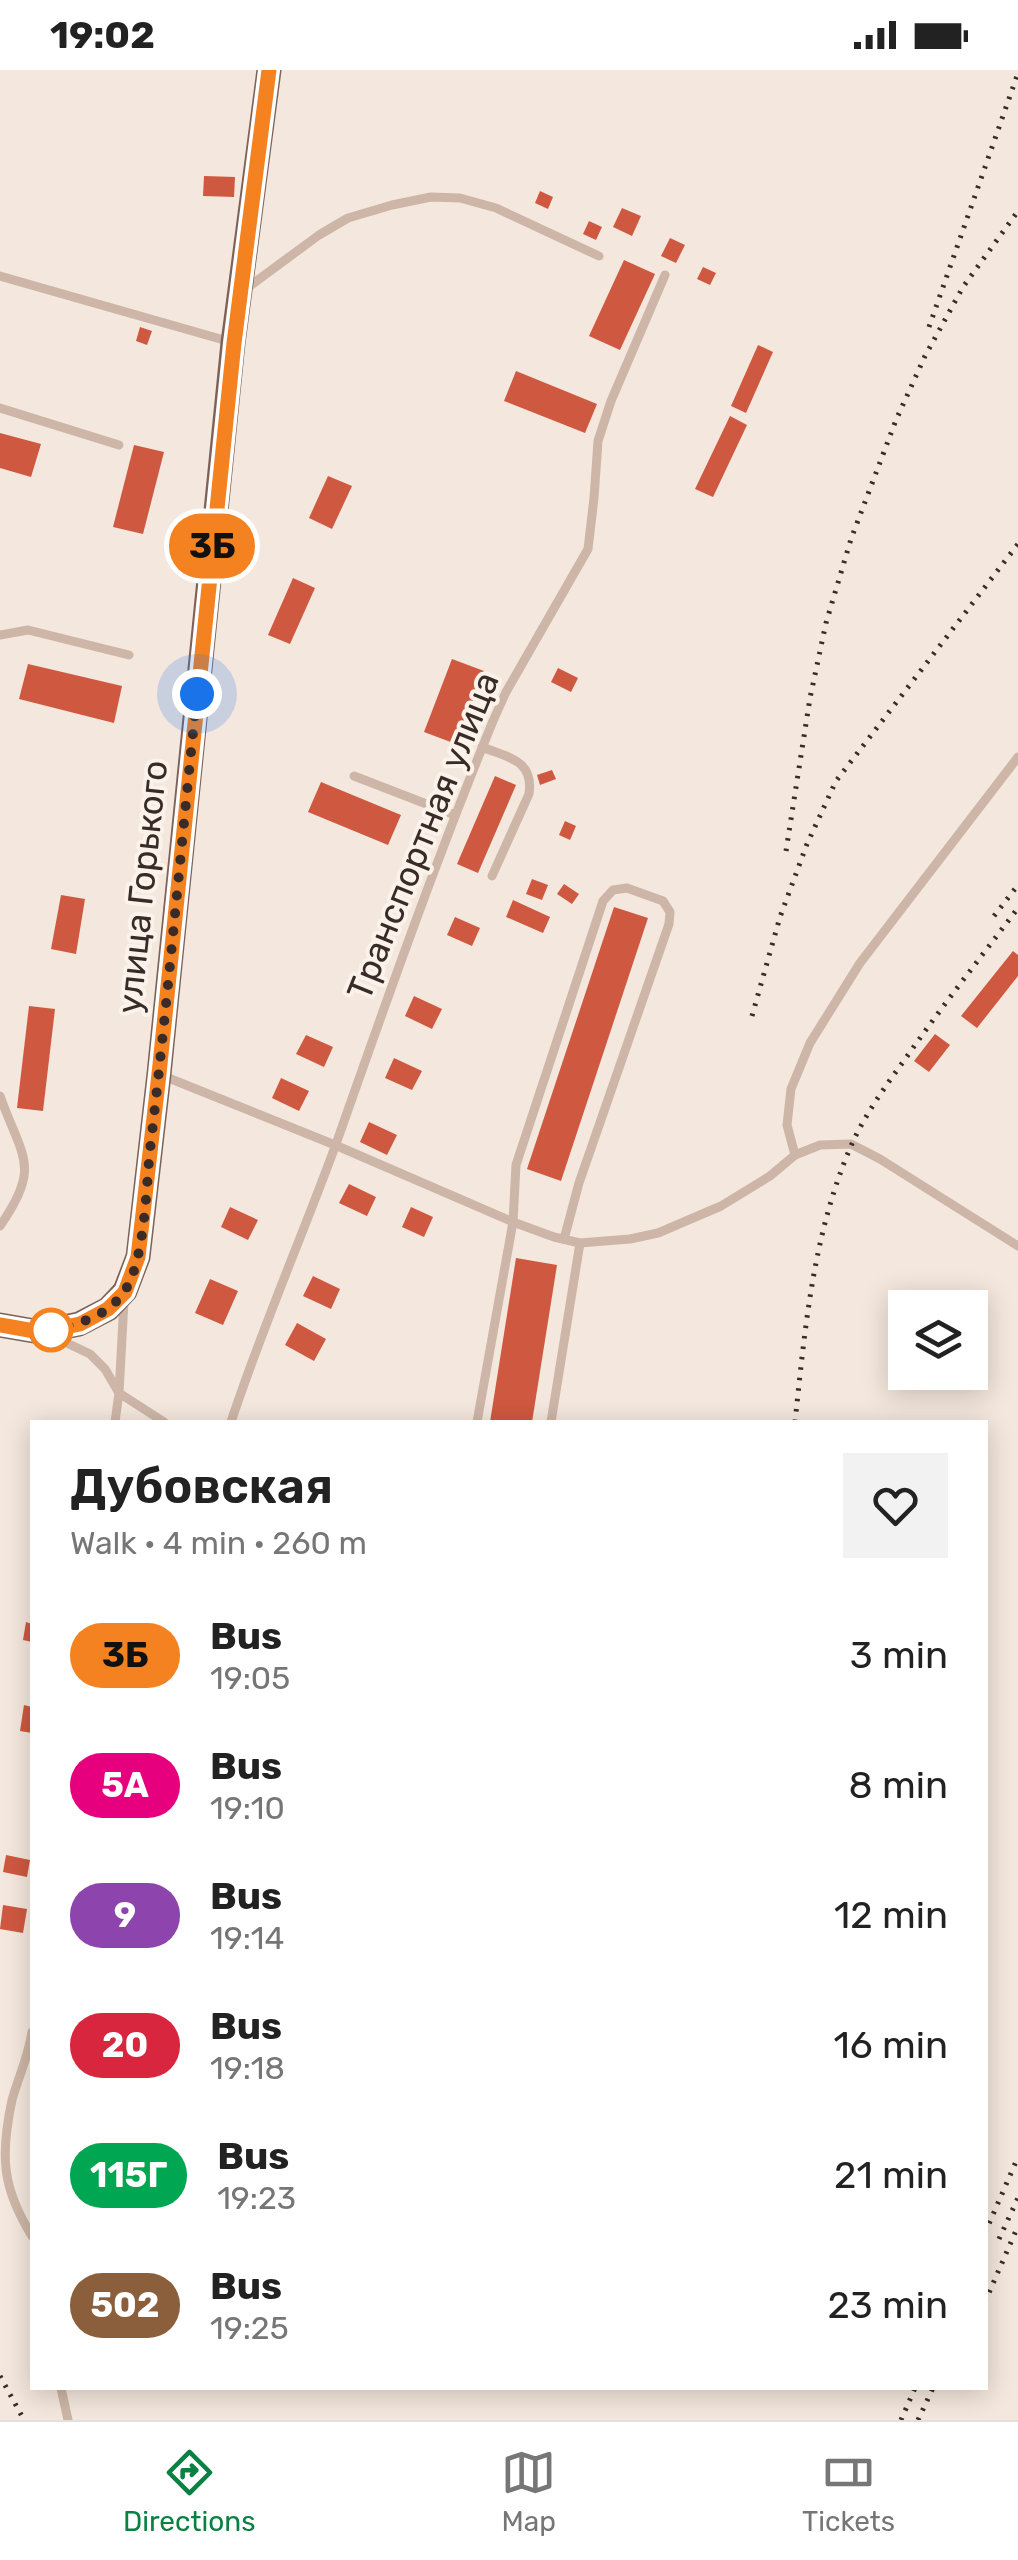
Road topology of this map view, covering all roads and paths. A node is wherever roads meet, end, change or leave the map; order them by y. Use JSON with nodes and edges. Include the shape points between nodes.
{"nodes":[{"id":1,"x":268,"y":70,"type":"edge"},
{"id":2,"x":600,"y":256,"type":"dead end"},
{"id":3,"x":664,"y":275,"type":"dead end"},
{"id":4,"x":0,"y":276,"type":"edge"},
{"id":5,"x":241,"y":292,"type":"junction"},
{"id":6,"x":234,"y":343,"type":"junction"},
{"id":7,"x":0,"y":408,"type":"edge"},
{"id":8,"x":119,"y":444,"type":"dead end"},
{"id":9,"x":0,"y":635,"type":"edge"},
{"id":10,"x":128,"y":655,"type":"dead end"},
{"id":11,"x":482,"y":747,"type":"junction"},
{"id":12,"x":1018,"y":757,"type":"edge"},
{"id":13,"x":354,"y":776,"type":"dead end"},
{"id":14,"x":455,"y":816,"type":"junction"},
{"id":15,"x":492,"y":876,"type":"dead end"},
{"id":16,"x":159,"y":1074,"type":"junction"},
{"id":17,"x":0,"y":1096,"type":"edge"},
{"id":18,"x":335,"y":1145,"type":"junction"},
{"id":19,"x":795,"y":1155,"type":"junction"},
{"id":20,"x":513,"y":1222,"type":"junction"},
{"id":21,"x":0,"y":1226,"type":"edge"},
{"id":22,"x":564,"y":1239,"type":"junction"},
{"id":23,"x":580,"y":1243,"type":"junction"},
{"id":24,"x":1018,"y":1246,"type":"edge"},
{"id":25,"x":125,"y":1292,"type":"junction"},
{"id":26,"x":0,"y":1326,"type":"edge"},
{"id":27,"x":40,"y":1332,"type":"junction"},
{"id":28,"x":119,"y":1393,"type":"junction"},
{"id":29,"x":114,"y":1420,"type":"edge"},
{"id":30,"x":161,"y":1420,"type":"edge"},
{"id":31,"x":232,"y":1420,"type":"edge"},
{"id":32,"x":477,"y":1420,"type":"edge"},
{"id":33,"x":551,"y":1420,"type":"edge"},
{"id":34,"x":30,"y":2048,"type":"edge"},
{"id":35,"x":30,"y":2233,"type":"edge"},
{"id":36,"x":61,"y":2390,"type":"edge"},
{"id":37,"x":68,"y":2420,"type":"edge"}],
"edges":[{"from":1,"to":5,"type":"main road","name":"улица Горького"},
{"from":2,"to":5,"type":"lane","via":[[496,208],[431,197],[348,218]]},
{"from":3,"to":11,"type":"lane","name":"Транспортная улица","via":[[598,441],[588,548]]},
{"from":4,"to":6,"type":"lane"},
{"from":5,"to":6,"type":"main road","name":"улица Горького"},
{"from":6,"to":16,"type":"main road","name":"улица Горького"},
{"from":7,"to":8,"type":"lane"},
{"from":9,"to":10,"type":"lane","via":[[28,630]]},
{"from":11,"to":14,"type":"lane","name":"Транспортная улица"},
{"from":11,"to":15,"type":"lane","via":[[527,769],[530,786]]},
{"from":12,"to":19,"type":"lane","via":[[860,963],[810,1043],[790,1089],[787,1124]]},
{"from":13,"to":14,"type":"lane"},
{"from":14,"to":18,"type":"lane","name":"Транспортная улица"},
{"from":16,"to":18,"type":"lane"},
{"from":16,"to":25,"type":"main road","name":"улица Горького","via":[[138,1257]]},
{"from":17,"to":21,"type":"lane","via":[[26,1176]]},
{"from":18,"to":20,"type":"lane"},
{"from":18,"to":31,"type":"lane","name":"Транспортная улица"},
{"from":19,"to":23,"type":"lane","via":[[722,1206],[688,1221],[630,1239]]},
{"from":19,"to":24,"type":"lane","via":[[820,1145],[852,1144]]},
{"from":20,"to":22,"type":"lane"},
{"from":20,"to":22,"type":"lane","via":[[516,1165],[603,901],[627,888],[663,901],[669,924]]},
{"from":20,"to":32,"type":"lane"},
{"from":22,"to":23,"type":"lane"},
{"from":23,"to":33,"type":"lane"},
{"from":25,"to":27,"type":"main road","via":[[80,1324]]},
{"from":25,"to":28,"type":"lane","name":"улица Горького"},
{"from":26,"to":27,"type":"main road"},
{"from":27,"to":28,"type":"lane","via":[[90,1354]]},
{"from":28,"to":29,"type":"lane","name":"улица Горького"},
{"from":28,"to":30,"type":"lane"},
{"from":34,"to":35,"type":"lane","via":[[2,2140],[2,2172]]},
{"from":36,"to":37,"type":"lane"}]}
